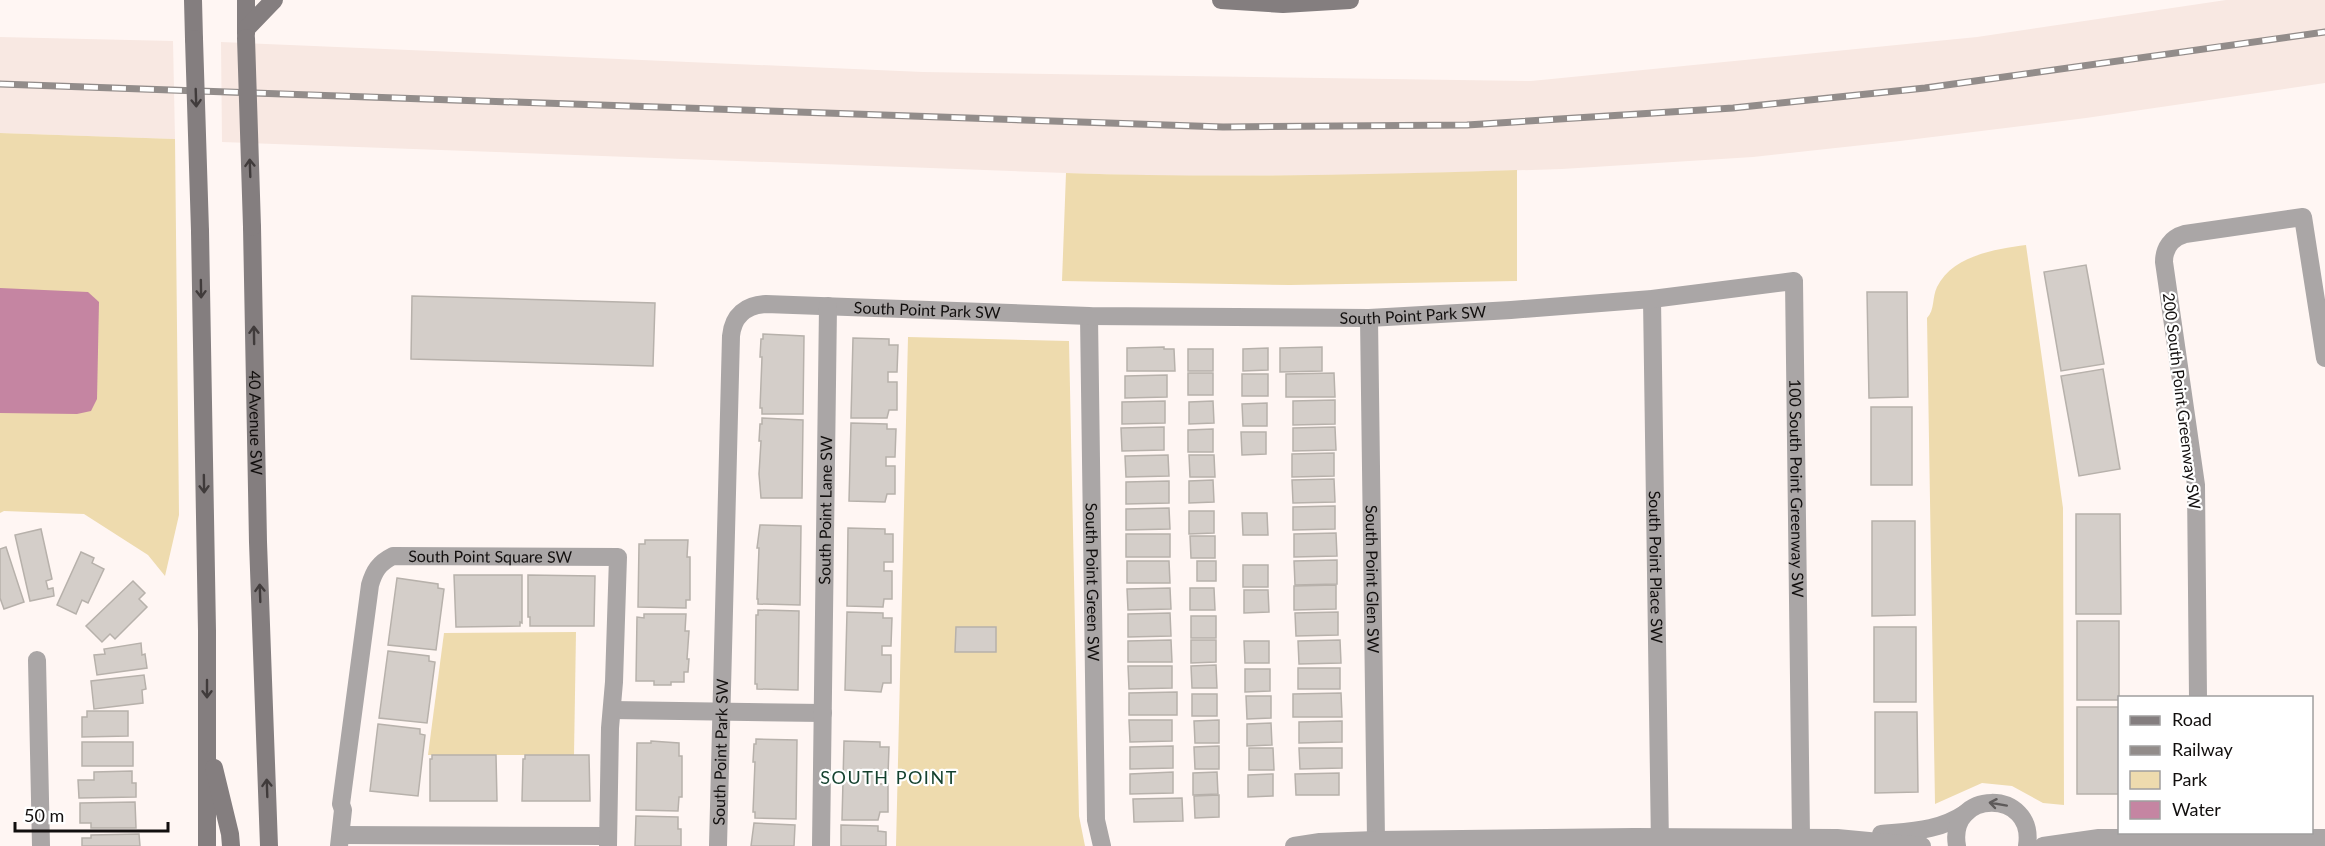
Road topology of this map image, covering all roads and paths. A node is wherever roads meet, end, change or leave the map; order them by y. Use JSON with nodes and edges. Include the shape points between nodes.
{"nodes":[{"id":1,"x":193,"y":0,"type":"edge"},
{"id":2,"x":246,"y":0,"type":"edge"},
{"id":3,"x":274,"y":0,"type":"edge"},
{"id":4,"x":1221,"y":0,"type":"edge"},
{"id":5,"x":1350,"y":0,"type":"edge"},
{"id":6,"x":246,"y":33,"type":"junction"},
{"id":7,"x":1652,"y":299,"type":"junction"},
{"id":8,"x":828,"y":306,"type":"junction"},
{"id":9,"x":1089,"y":316,"type":"junction"},
{"id":10,"x":1369,"y":318,"type":"junction"},
{"id":11,"x":2323,"y":329,"type":"edge"},
{"id":12,"x":2325,"y":358,"type":"edge"},
{"id":13,"x":37,"y":660,"type":"dead end"},
{"id":14,"x":2198,"y":696,"type":"edge"},
{"id":15,"x":612,"y":710,"type":"junction"},
{"id":16,"x":723,"y":711,"type":"junction"},
{"id":17,"x":823,"y":712,"type":"junction"},
{"id":18,"x":207,"y":740,"type":"junction"},
{"id":19,"x":1966,"y":813,"type":"junction"},
{"id":20,"x":2023,"y":820,"type":"junction"},
{"id":21,"x":2198,"y":835,"type":"edge"},
{"id":22,"x":1801,"y":838,"type":"junction"},
{"id":23,"x":1837,"y":838,"type":"junction"},
{"id":24,"x":2099,"y":838,"type":"junction"},
{"id":25,"x":2325,"y":838,"type":"edge"},
{"id":26,"x":1376,"y":840,"type":"junction"},
{"id":27,"x":340,"y":841,"type":"edge"},
{"id":28,"x":608,"y":841,"type":"edge"},
{"id":29,"x":1660,"y":841,"type":"edge"},
{"id":30,"x":41,"y":846,"type":"edge"},
{"id":31,"x":207,"y":846,"type":"edge"},
{"id":32,"x":231,"y":846,"type":"edge"},
{"id":33,"x":269,"y":846,"type":"edge"},
{"id":34,"x":718,"y":846,"type":"edge"},
{"id":35,"x":821,"y":846,"type":"edge"},
{"id":36,"x":1102,"y":846,"type":"edge"},
{"id":37,"x":1294,"y":846,"type":"edge"},
{"id":38,"x":1922,"y":846,"type":"edge"},
{"id":39,"x":1957,"y":846,"type":"edge"},
{"id":40,"x":2027,"y":846,"type":"edge"},
{"id":41,"x":2043,"y":846,"type":"edge"}],
"edges":[{"from":1,"to":18,"type":"main road","one_way":true,"bridge":true},
{"from":2,"to":6,"type":"main road","name":"40 Avenue SW"},
{"from":3,"to":6,"type":"main road"},
{"from":4,"to":5,"type":"main road","via":[[1283,4]]},
{"from":33,"to":6,"type":"main road","name":"40 Avenue SW","one_way":true,"bridge":true},
{"from":7,"to":10,"type":"street","name":"South Point Park SW"},
{"from":7,"to":22,"type":"street","name":"100 South Point Greenway SW","via":[[1794,281]]},
{"from":7,"to":29,"type":"street","name":"South Point Place SW"},
{"from":8,"to":9,"type":"street","name":"South Point Park SW"},
{"from":8,"to":16,"type":"street","name":"South Point Park SW","via":[[752,306],[740,313],[732,329]]},
{"from":8,"to":17,"type":"street","name":"South Point Lane SW"},
{"from":9,"to":10,"type":"street","name":"South Point Park SW"},
{"from":9,"to":36,"type":"street","name":"South Point Green SW","via":[[1096,820]]},
{"from":10,"to":26,"type":"street","name":"South Point Glen SW"},
{"from":11,"to":12,"type":"street"},
{"from":11,"to":14,"type":"street","name":"200 South Point Greenway SW","via":[[2303,217],[2181,235],[2171,241],[2165,252],[2196,485]]},
{"from":13,"to":30,"type":"street"},
{"from":15,"to":16,"type":"street"},
{"from":15,"to":27,"type":"street","name":"South Point Square SW","via":[[618,557],[393,556],[373,573],[370,585],[341,804]]},
{"from":15,"to":28,"type":"street","name":"South Point Square SW"},
{"from":16,"to":17,"type":"street"},
{"from":16,"to":34,"type":"street","name":"South Point Park SW"},
{"from":17,"to":35,"type":"street","name":"South Point Lane SW"},
{"from":18,"to":31,"type":"main road"},
{"from":18,"to":32,"type":"main road"},
{"from":20,"to":19,"type":"street","one_way":true,"via":[[1998,802],[1980,804]]},
{"from":19,"to":23,"type":"street","via":[[1938,828]]},
{"from":19,"to":39,"type":"street","via":[[1957,830]]},
{"from":20,"to":24,"type":"street","via":[[2040,831]]},
{"from":20,"to":40,"type":"street","via":[[2028,831]]},
{"from":21,"to":24,"type":"street"},
{"from":21,"to":25,"type":"street"},
{"from":22,"to":23,"type":"street"},
{"from":22,"to":29,"type":"street"},
{"from":23,"to":38,"type":"street"},
{"from":24,"to":41,"type":"street"},
{"from":26,"to":29,"type":"street"},
{"from":26,"to":37,"type":"street"},
{"from":27,"to":28,"type":"street","name":"South Point Square SW"}]}
